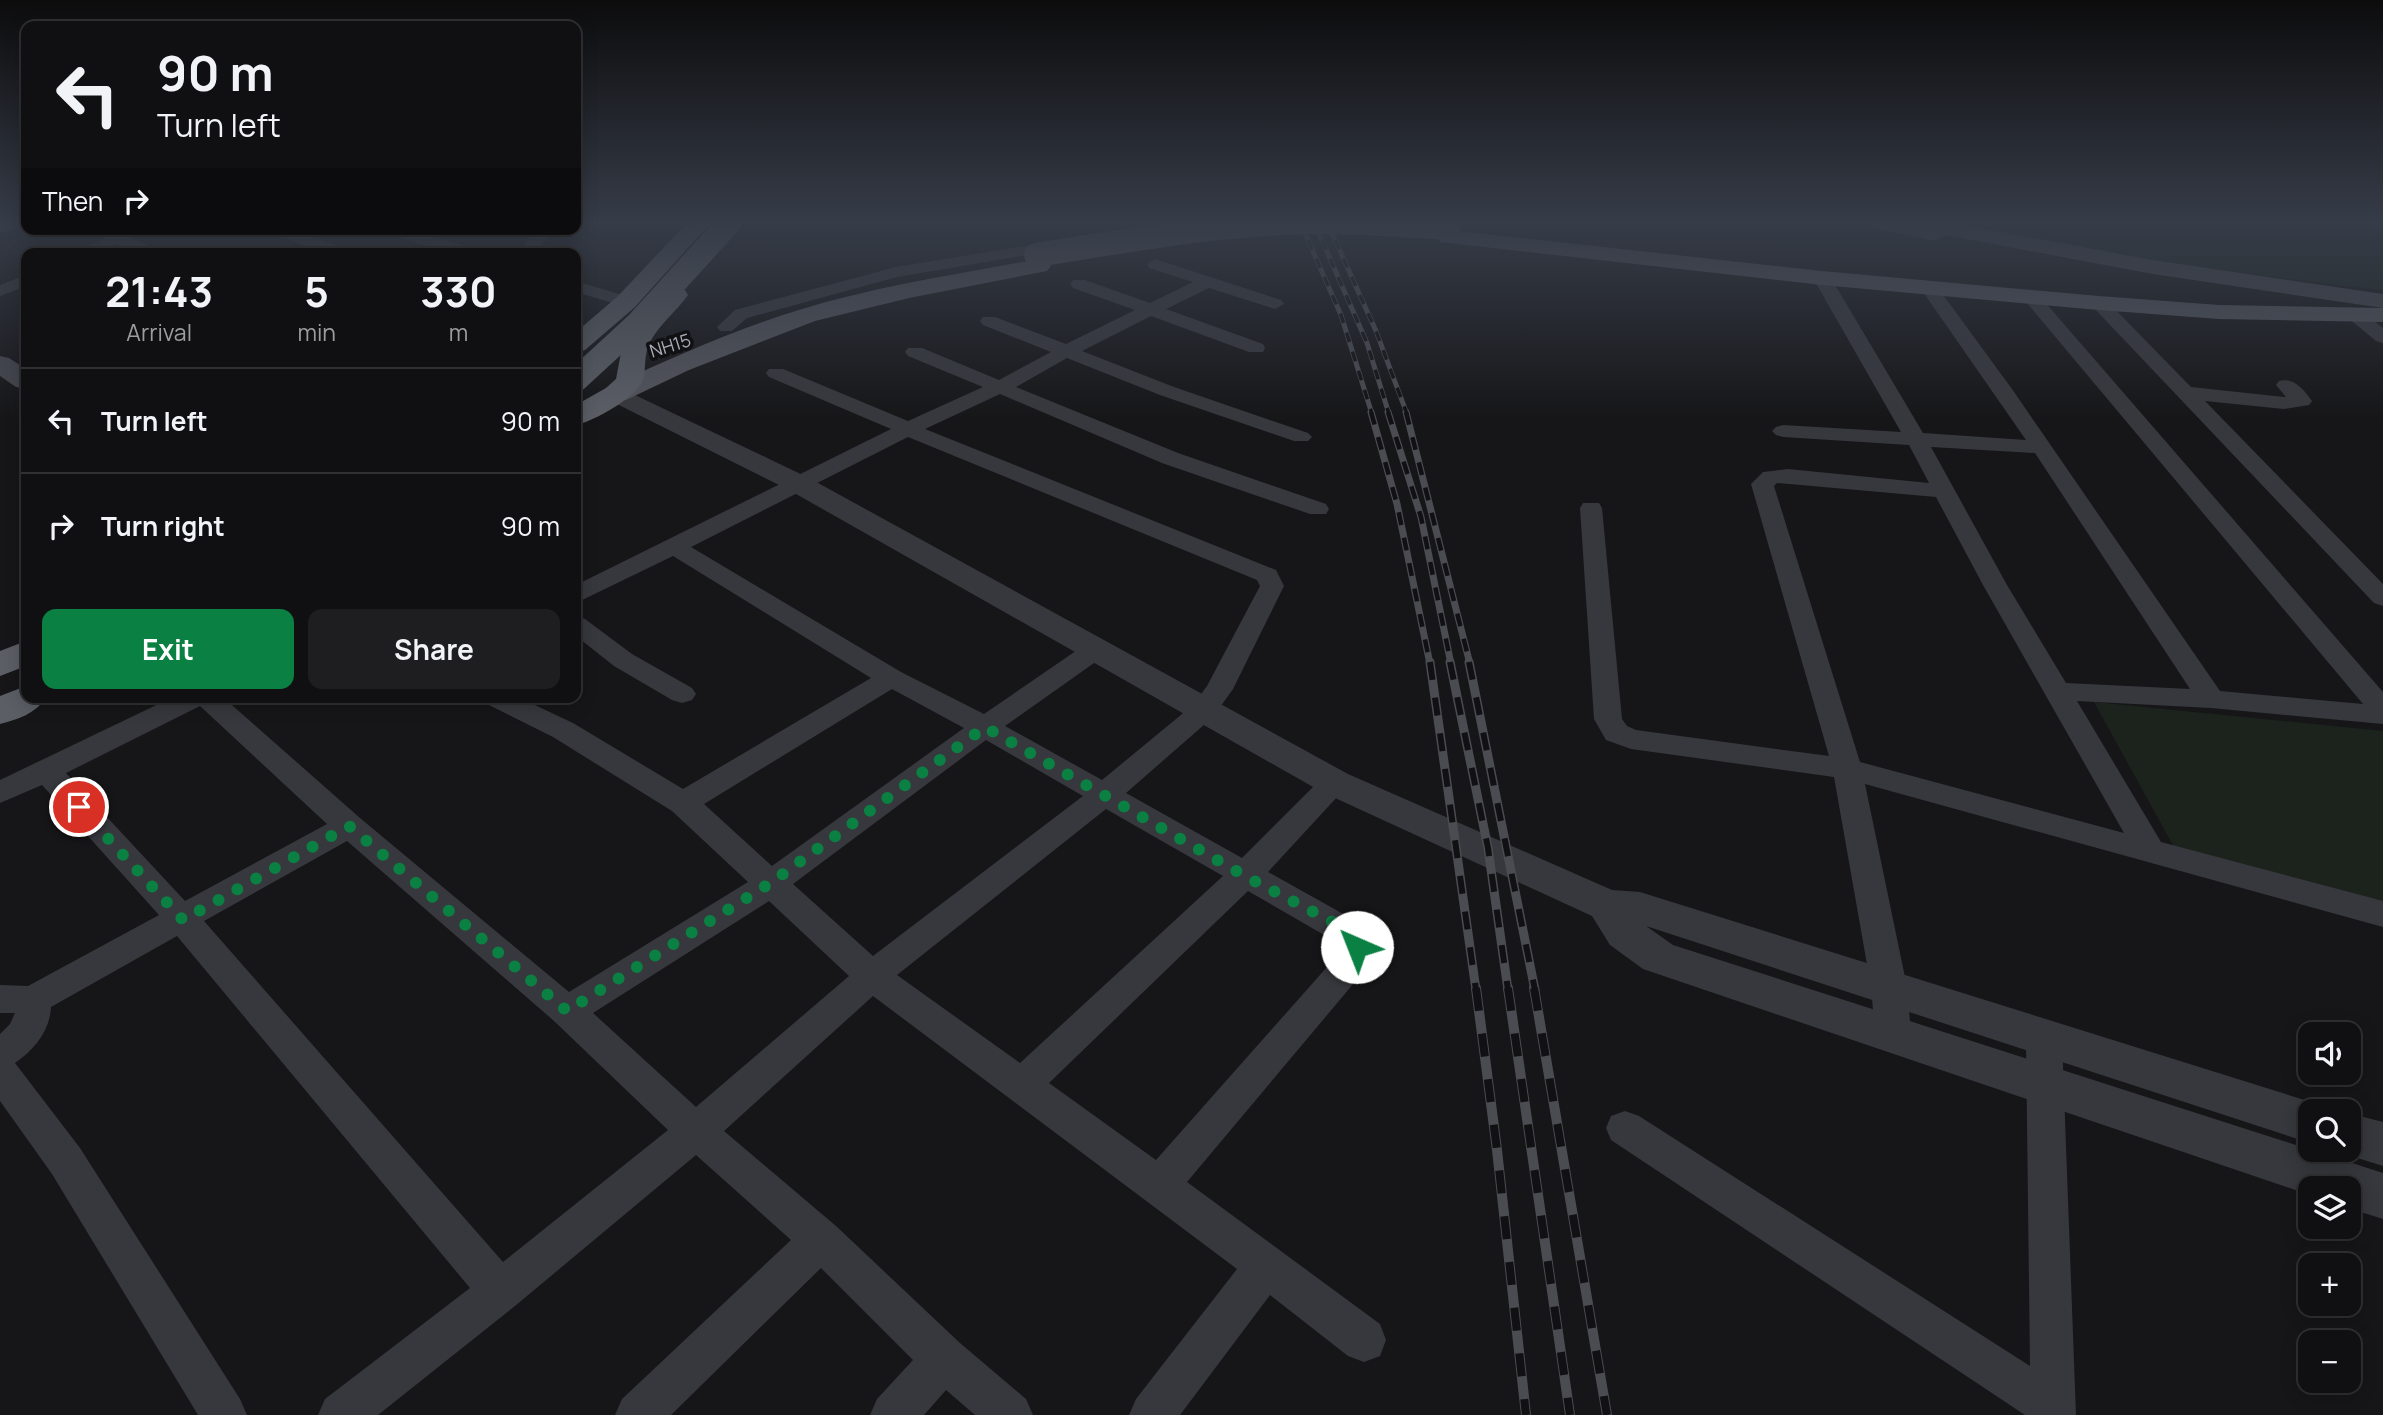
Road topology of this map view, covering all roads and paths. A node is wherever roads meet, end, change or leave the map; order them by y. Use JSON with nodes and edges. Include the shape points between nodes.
{"nodes":[{"id":1,"x":582,"y":288,"type":"edge"},
{"id":2,"x":639,"y":288,"type":"edge"},
{"id":3,"x":655,"y":288,"type":"edge"},
{"id":4,"x":670,"y":288,"type":"edge"},
{"id":5,"x":682,"y":288,"type":"edge"},
{"id":6,"x":837,"y":288,"type":"edge"},
{"id":7,"x":855,"y":288,"type":"edge"},
{"id":8,"x":922,"y":288,"type":"edge"},
{"id":9,"x":1089,"y":288,"type":"edge"},
{"id":10,"x":1195,"y":288,"type":"edge"},
{"id":11,"x":1222,"y":288,"type":"edge"},
{"id":12,"x":1816,"y":288,"type":"edge"},
{"id":13,"x":1923,"y":288,"type":"edge"},
{"id":14,"x":2157,"y":288,"type":"edge"},
{"id":15,"x":2174,"y":288,"type":"edge"},
{"id":16,"x":2291,"y":288,"type":"edge"},
{"id":17,"x":1930,"y":289,"type":"junction"},
{"id":18,"x":2178,"y":289,"type":"junction"},
{"id":19,"x":2031,"y":297,"type":"junction"},
{"id":20,"x":626,"y":302,"type":"junction"},
{"id":21,"x":2383,"y":302,"type":"edge"},
{"id":22,"x":2099,"y":303,"type":"junction"},
{"id":23,"x":1275,"y":304,"type":"dead end"},
{"id":24,"x":1148,"y":311,"type":"junction"},
{"id":25,"x":2353,"y":313,"type":"junction"},
{"id":26,"x":2383,"y":315,"type":"edge"},
{"id":27,"x":989,"y":321,"type":"dead end"},
{"id":28,"x":726,"y":327,"type":"junction"},
{"id":29,"x":2383,"y":337,"type":"edge"},
{"id":30,"x":581,"y":341,"type":"edge"},
{"id":31,"x":1256,"y":348,"type":"dead end"},
{"id":32,"x":915,"y":352,"type":"dead end"},
{"id":33,"x":1065,"y":352,"type":"junction"},
{"id":34,"x":581,"y":354,"type":"edge"},
{"id":35,"x":627,"y":358,"type":"junction"},
{"id":36,"x":581,"y":360,"type":"edge"},
{"id":37,"x":0,"y":364,"type":"edge"},
{"id":38,"x":776,"y":373,"type":"dead end"},
{"id":39,"x":581,"y":376,"type":"edge"},
{"id":40,"x":21,"y":377,"type":"edge"},
{"id":41,"x":2286,"y":384,"type":"dead end"},
{"id":42,"x":1000,"y":387,"type":"junction"},
{"id":43,"x":2187,"y":393,"type":"junction"},
{"id":44,"x":616,"y":394,"type":"junction"},
{"id":45,"x":581,"y":414,"type":"edge"},
{"id":46,"x":908,"y":429,"type":"junction"},
{"id":47,"x":1783,"y":431,"type":"dead end"},
{"id":48,"x":1300,"y":437,"type":"dead end"},
{"id":49,"x":1916,"y":439,"type":"junction"},
{"id":50,"x":2040,"y":447,"type":"junction"},
{"id":51,"x":799,"y":484,"type":"junction"},
{"id":52,"x":1943,"y":491,"type":"junction"},
{"id":53,"x":1591,"y":508,"type":"dead end"},
{"id":54,"x":1318,"y":509,"type":"dead end"},
{"id":55,"x":675,"y":547,"type":"junction"},
{"id":56,"x":581,"y":594,"type":"edge"},
{"id":57,"x":2383,"y":598,"type":"edge"},
{"id":58,"x":581,"y":628,"type":"edge"},
{"id":59,"x":21,"y":642,"type":"edge"},
{"id":60,"x":1096,"y":650,"type":"junction"},
{"id":61,"x":0,"y":652,"type":"edge"},
{"id":62,"x":21,"y":654,"type":"edge"},
{"id":63,"x":0,"y":665,"type":"edge"},
{"id":64,"x":21,"y":672,"type":"edge"},
{"id":65,"x":891,"y":678,"type":"junction"},
{"id":66,"x":0,"y":682,"type":"edge"},
{"id":67,"x":2057,"y":691,"type":"junction"},
{"id":68,"x":682,"y":694,"type":"dead end"},
{"id":69,"x":2211,"y":699,"type":"junction"},
{"id":70,"x":21,"y":701,"type":"edge"},
{"id":71,"x":184,"y":703,"type":"edge"},
{"id":72,"x":213,"y":703,"type":"edge"},
{"id":73,"x":507,"y":703,"type":"edge"},
{"id":74,"x":1203,"y":711,"type":"junction"},
{"id":75,"x":0,"y":712,"type":"edge"},
{"id":76,"x":2383,"y":712,"type":"edge"},
{"id":77,"x":985,"y":727,"type":"junction"},
{"id":78,"x":45,"y":769,"type":"junction"},
{"id":79,"x":1847,"y":769,"type":"junction"},
{"id":80,"x":1335,"y":783,"type":"junction"},
{"id":81,"x":0,"y":793,"type":"edge"},
{"id":82,"x":1104,"y":795,"type":"junction"},
{"id":83,"x":683,"y":803,"type":"junction"},
{"id":84,"x":349,"y":826,"type":"junction"},
{"id":85,"x":2151,"y":852,"type":"junction"},
{"id":86,"x":1245,"y":876,"type":"junction"},
{"id":87,"x":772,"y":882,"type":"junction"},
{"id":88,"x":1608,"y":905,"type":"junction"},
{"id":89,"x":2383,"y":914,"type":"edge"},
{"id":90,"x":183,"y":920,"type":"junction"},
{"id":91,"x":872,"y":976,"type":"junction"},
{"id":92,"x":1889,"y":987,"type":"junction"},
{"id":93,"x":14,"y":1001,"type":"edge"},
{"id":94,"x":567,"y":1011,"type":"junction"},
{"id":95,"x":1893,"y":1033,"type":"junction"},
{"id":96,"x":2044,"y":1039,"type":"junction"},
{"id":97,"x":0,"y":1054,"type":"edge"},
{"id":98,"x":0,"y":1072,"type":"edge"},
{"id":99,"x":2045,"y":1085,"type":"junction"},
{"id":100,"x":1020,"y":1087,"type":"junction"},
{"id":101,"x":2298,"y":1118,"type":"edge"},
{"id":102,"x":1625,"y":1128,"type":"dead end"},
{"id":103,"x":696,"y":1131,"type":"junction"},
{"id":104,"x":2361,"y":1138,"type":"edge"},
{"id":105,"x":2383,"y":1144,"type":"edge"},
{"id":106,"x":1158,"y":1185,"type":"junction"},
{"id":107,"x":2383,"y":1196,"type":"edge"},
{"id":108,"x":821,"y":1240,"type":"junction"},
{"id":109,"x":1266,"y":1266,"type":"junction"},
{"id":110,"x":500,"y":1291,"type":"junction"},
{"id":111,"x":1364,"y":1340,"type":"dead end"},
{"id":112,"x":944,"y":1359,"type":"junction"},
{"id":113,"x":2053,"y":1411,"type":"edge"},
{"id":114,"x":224,"y":1415,"type":"edge"},
{"id":115,"x":341,"y":1415,"type":"edge"},
{"id":116,"x":638,"y":1415,"type":"edge"},
{"id":117,"x":893,"y":1415,"type":"edge"},
{"id":118,"x":1010,"y":1415,"type":"edge"},
{"id":119,"x":1152,"y":1415,"type":"edge"}],
"edges":[{"from":1,"to":20,"type":"street"},
{"from":2,"to":20,"type":"highway"},
{"from":3,"to":36,"type":"highway"},
{"from":4,"to":39,"type":"highway","bridge":true},
{"from":5,"to":35,"type":"highway"},
{"from":6,"to":28,"type":"street","via":[[741,314]]},
{"from":7,"to":28,"type":"main road","name":"NH15","via":[[776,308]]},
{"from":8,"to":44,"type":"main road","via":[[807,315]]},
{"from":9,"to":24,"type":"street"},
{"from":10,"to":24,"type":"street"},
{"from":11,"to":23,"type":"street"},
{"from":12,"to":49,"type":"street"},
{"from":13,"to":17,"type":"main road"},
{"from":14,"to":18,"type":"main road"},
{"from":15,"to":18,"type":"main road"},
{"from":16,"to":21,"type":"main road"},
{"from":17,"to":19,"type":"main road"},
{"from":17,"to":50,"type":"street"},
{"from":18,"to":21,"type":"main road"},
{"from":19,"to":22,"type":"main road"},
{"from":19,"to":76,"type":"street"},
{"from":20,"to":30,"type":"highway"},
{"from":22,"to":25,"type":"main road","via":[[2219,312]]},
{"from":22,"to":43,"type":"street"},
{"from":24,"to":31,"type":"street"},
{"from":24,"to":33,"type":"street"},
{"from":25,"to":26,"type":"main road"},
{"from":25,"to":29,"type":"street"},
{"from":27,"to":33,"type":"street"},
{"from":28,"to":35,"type":"main road","name":"NH15"},
{"from":32,"to":42,"type":"street"},
{"from":33,"to":42,"type":"street"},
{"from":33,"to":48,"type":"street"},
{"from":34,"to":35,"type":"highway"},
{"from":35,"to":44,"type":"highway","via":[[629,381]]},
{"from":37,"to":40,"type":"main road"},
{"from":38,"to":46,"type":"street"},
{"from":41,"to":43,"type":"street","via":[[2302,401]]},
{"from":42,"to":46,"type":"street"},
{"from":42,"to":54,"type":"street","via":[[1170,458]]},
{"from":43,"to":57,"type":"street"},
{"from":44,"to":45,"type":"highway"},
{"from":44,"to":51,"type":"street"},
{"from":46,"to":51,"type":"street"},
{"from":46,"to":74,"type":"street","via":[[1267,575],[1272,586]]},
{"from":47,"to":49,"type":"street"},
{"from":49,"to":50,"type":"street"},
{"from":49,"to":52,"type":"street"},
{"from":50,"to":69,"type":"street"},
{"from":51,"to":55,"type":"street"},
{"from":51,"to":60,"type":"street"},
{"from":52,"to":67,"type":"street"},
{"from":52,"to":79,"type":"street","via":[[1788,476],[1771,477],[1762,484]]},
{"from":53,"to":79,"type":"street","via":[[1612,731],[1631,738]]},
{"from":55,"to":56,"type":"street"},
{"from":55,"to":65,"type":"street"},
{"from":58,"to":68,"type":"street","via":[[623,660]]},
{"from":59,"to":61,"type":"highway"},
{"from":60,"to":74,"type":"street"},
{"from":60,"to":77,"type":"street"},
{"from":62,"to":63,"type":"highway"},
{"from":64,"to":66,"type":"highway"},
{"from":65,"to":77,"type":"street"},
{"from":65,"to":83,"type":"street"},
{"from":67,"to":69,"type":"street"},
{"from":67,"to":85,"type":"street"},
{"from":69,"to":76,"type":"street"},
{"from":70,"to":75,"type":"highway"},
{"from":71,"to":78,"type":"street"},
{"from":72,"to":84,"type":"street"},
{"from":73,"to":83,"type":"street","via":[[563,730]]},
{"from":74,"to":80,"type":"street"},
{"from":74,"to":82,"type":"street"},
{"from":77,"to":82,"type":"street"},
{"from":77,"to":87,"type":"street"},
{"from":78,"to":81,"type":"street"},
{"from":78,"to":90,"type":"street"},
{"from":79,"to":85,"type":"street"},
{"from":79,"to":92,"type":"street"},
{"from":80,"to":86,"type":"street"},
{"from":80,"to":88,"type":"street"},
{"from":82,"to":86,"type":"street"},
{"from":82,"to":91,"type":"street"},
{"from":83,"to":87,"type":"street"},
{"from":84,"to":90,"type":"street"},
{"from":84,"to":94,"type":"street"},
{"from":85,"to":89,"type":"street"},
{"from":86,"to":100,"type":"street"},
{"from":86,"to":106,"type":"street","via":[[1342,927],[1357,947],[1346,967]]},
{"from":87,"to":91,"type":"street"},
{"from":87,"to":94,"type":"street"},
{"from":88,"to":92,"type":"street","via":[[1640,908]]},
{"from":88,"to":95,"type":"street","via":[[1625,933],[1658,957]]},
{"from":90,"to":93,"type":"street"},
{"from":90,"to":110,"type":"street"},
{"from":91,"to":100,"type":"street"},
{"from":91,"to":103,"type":"street"},
{"from":92,"to":95,"type":"street"},
{"from":92,"to":96,"type":"street"},
{"from":93,"to":97,"type":"street","via":[[34,1008],[32,1025]]},
{"from":94,"to":103,"type":"street"},
{"from":95,"to":99,"type":"street"},
{"from":96,"to":99,"type":"street"},
{"from":96,"to":101,"type":"street"},
{"from":98,"to":114,"type":"street","via":[[66,1161]]},
{"from":99,"to":107,"type":"street"},
{"from":99,"to":113,"type":"street"},
{"from":100,"to":106,"type":"street"},
{"from":102,"to":113,"type":"street"},
{"from":103,"to":108,"type":"street"},
{"from":103,"to":110,"type":"street"},
{"from":104,"to":105,"type":"street"},
{"from":106,"to":109,"type":"street"},
{"from":108,"to":112,"type":"street"},
{"from":108,"to":116,"type":"street"},
{"from":109,"to":111,"type":"street"},
{"from":109,"to":119,"type":"street"},
{"from":110,"to":115,"type":"street"},
{"from":112,"to":117,"type":"street"},
{"from":112,"to":118,"type":"street"}]}
